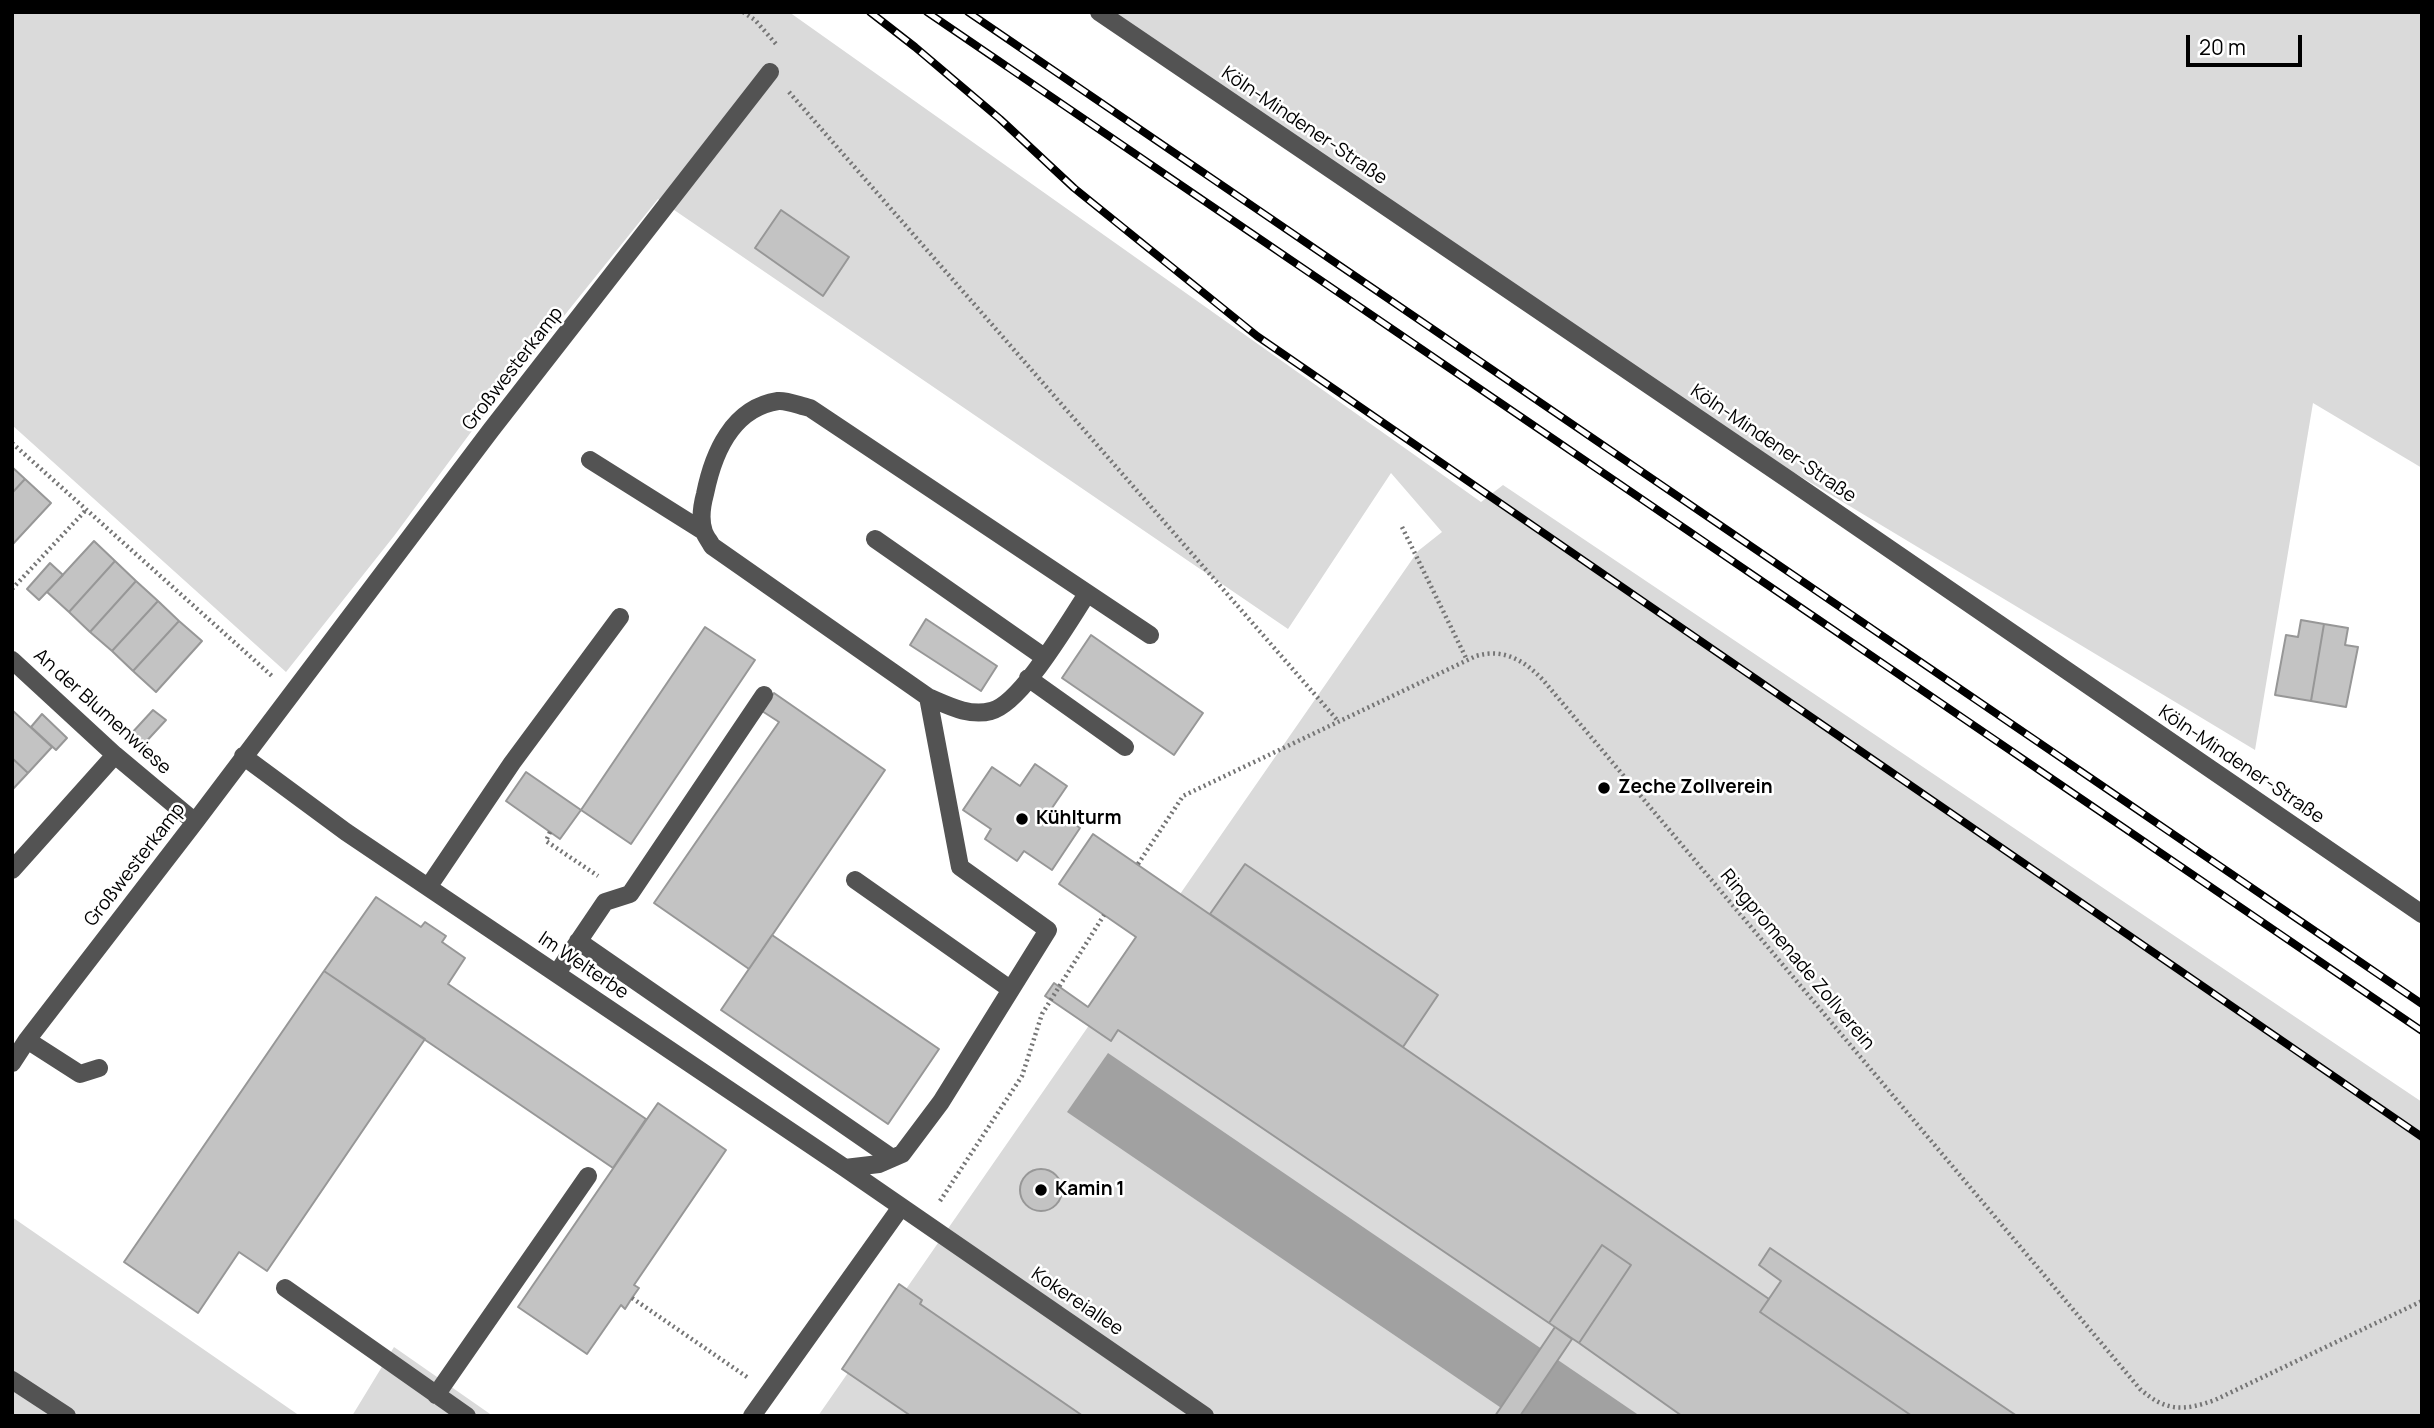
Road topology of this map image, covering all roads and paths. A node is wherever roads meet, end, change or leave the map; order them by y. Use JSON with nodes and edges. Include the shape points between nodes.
{"nodes":[{"id":1,"x":743,"y":12,"type":"edge"},
{"id":2,"x":1099,"y":12,"type":"edge"},
{"id":3,"x":770,"y":72,"type":"junction"},
{"id":4,"x":12,"y":443,"type":"edge"},
{"id":5,"x":590,"y":460,"type":"dead end"},
{"id":6,"x":85,"y":511,"type":"junction"},
{"id":7,"x":1402,"y":527,"type":"dead end"},
{"id":8,"x":703,"y":531,"type":"junction"},
{"id":9,"x":875,"y":539,"type":"dead end"},
{"id":10,"x":12,"y":589,"type":"edge"},
{"id":11,"x":1087,"y":594,"type":"junction"},
{"id":12,"x":620,"y":617,"type":"dead end"},
{"id":13,"x":1150,"y":635,"type":"dead end"},
{"id":14,"x":1044,"y":657,"type":"junction"},
{"id":15,"x":12,"y":660,"type":"edge"},
{"id":16,"x":1467,"y":660,"type":"junction"},
{"id":17,"x":1028,"y":678,"type":"junction"},
{"id":18,"x":292,"y":694,"type":"junction"},
{"id":19,"x":764,"y":695,"type":"dead end"},
{"id":20,"x":928,"y":697,"type":"junction"},
{"id":21,"x":1338,"y":721,"type":"junction"},
{"id":22,"x":1125,"y":747,"type":"dead end"},
{"id":23,"x":115,"y":755,"type":"junction"},
{"id":24,"x":243,"y":757,"type":"junction"},
{"id":25,"x":195,"y":822,"type":"junction"},
{"id":26,"x":550,"y":832,"type":"dead end"},
{"id":27,"x":1138,"y":864,"type":"dead end"},
{"id":28,"x":12,"y":870,"type":"edge"},
{"id":29,"x":855,"y":880,"type":"dead end"},
{"id":30,"x":429,"y":886,"type":"junction"},
{"id":31,"x":610,"y":901,"type":"junction"},
{"id":32,"x":2422,"y":914,"type":"edge"},
{"id":33,"x":1104,"y":915,"type":"dead end"},
{"id":34,"x":578,"y":941,"type":"junction"},
{"id":35,"x":557,"y":973,"type":"junction"},
{"id":36,"x":1010,"y":989,"type":"junction"},
{"id":37,"x":27,"y":1040,"type":"junction"},
{"id":38,"x":12,"y":1063,"type":"edge"},
{"id":39,"x":99,"y":1068,"type":"dead end"},
{"id":40,"x":892,"y":1158,"type":"junction"},
{"id":41,"x":845,"y":1168,"type":"junction"},
{"id":42,"x":588,"y":1176,"type":"dead end"},
{"id":43,"x":901,"y":1207,"type":"junction"},
{"id":44,"x":925,"y":1224,"type":"junction"},
{"id":45,"x":285,"y":1288,"type":"dead end"},
{"id":46,"x":632,"y":1298,"type":"dead end"},
{"id":47,"x":2422,"y":1301,"type":"edge"},
{"id":48,"x":12,"y":1380,"type":"edge"},
{"id":49,"x":768,"y":1392,"type":"junction"},
{"id":50,"x":436,"y":1395,"type":"junction"},
{"id":51,"x":67,"y":1416,"type":"edge"},
{"id":52,"x":467,"y":1416,"type":"edge"},
{"id":53,"x":752,"y":1416,"type":"edge"},
{"id":54,"x":1205,"y":1416,"type":"edge"}],
"edges":[{"from":1,"to":3,"type":"path","via":[[778,47]]},
{"from":2,"to":32,"type":"street","name":"Köln-Mindener-Straße"},
{"from":3,"to":18,"type":"street","name":"Großwesterkamp"},
{"from":3,"to":21,"type":"path"},
{"from":4,"to":6,"type":"path"},
{"from":5,"to":8,"type":"street"},
{"from":6,"to":10,"type":"path"},
{"from":6,"to":18,"type":"path"},
{"from":7,"to":16,"type":"path"},
{"from":8,"to":11,"type":"street","via":[[702,508],[720,445],[741,418],[781,400],[810,408]]},
{"from":8,"to":20,"type":"street","via":[[712,546]]},
{"from":9,"to":14,"type":"street"},
{"from":11,"to":13,"type":"street"},
{"from":11,"to":14,"type":"street"},
{"from":12,"to":30,"type":"street","via":[[512,763]]},
{"from":14,"to":17,"type":"street"},
{"from":15,"to":23,"type":"street","name":"An der Blumenwiese"},
{"from":16,"to":21,"type":"path","name":"Ringpromenade Zollverein"},
{"from":16,"to":47,"type":"path","name":"Ringpromenade Zollverein","via":[[1502,654],[1536,673],[2140,1389],[2156,1402],[2192,1408],[2215,1400]]},
{"from":17,"to":20,"type":"street","via":[[1015,696],[992,712],[963,712]]},
{"from":17,"to":22,"type":"street"},
{"from":18,"to":24,"type":"street","name":"Großwesterkamp"},
{"from":19,"to":31,"type":"street","via":[[630,894]]},
{"from":20,"to":36,"type":"street","via":[[960,867],[1048,930]]},
{"from":21,"to":27,"type":"path","name":"Ringpromenade Zollverein","via":[[1183,796]]},
{"from":23,"to":25,"type":"street","name":"An der Blumenwiese"},
{"from":23,"to":28,"type":"street"},
{"from":24,"to":25,"type":"street","name":"Großwesterkamp"},
{"from":24,"to":30,"type":"street","name":"Im Welterbe"},
{"from":25,"to":37,"type":"street","name":"Großwesterkamp"},
{"from":26,"to":31,"type":"path","via":[[546,841],[600,878]]},
{"from":29,"to":36,"type":"street"},
{"from":30,"to":35,"type":"street","name":"Im Welterbe"},
{"from":31,"to":34,"type":"street"},
{"from":33,"to":44,"type":"path","via":[[1042,1014],[1022,1076]]},
{"from":34,"to":35,"type":"street"},
{"from":34,"to":40,"type":"street"},
{"from":35,"to":41,"type":"street","name":"Im Welterbe"},
{"from":36,"to":40,"type":"street","via":[[941,1102],[902,1154]]},
{"from":37,"to":38,"type":"street","name":"Großwesterkamp"},
{"from":37,"to":39,"type":"street","via":[[80,1074]]},
{"from":40,"to":41,"type":"street"},
{"from":41,"to":43,"type":"street","name":"Im Welterbe"},
{"from":42,"to":50,"type":"street"},
{"from":43,"to":44,"type":"street","name":"Im Welterbe"},
{"from":43,"to":49,"type":"street"},
{"from":44,"to":54,"type":"street","name":"Kokereiallee"},
{"from":45,"to":50,"type":"street"},
{"from":46,"to":49,"type":"path"},
{"from":48,"to":51,"type":"street"},
{"from":49,"to":53,"type":"street"},
{"from":50,"to":52,"type":"street"}]}
